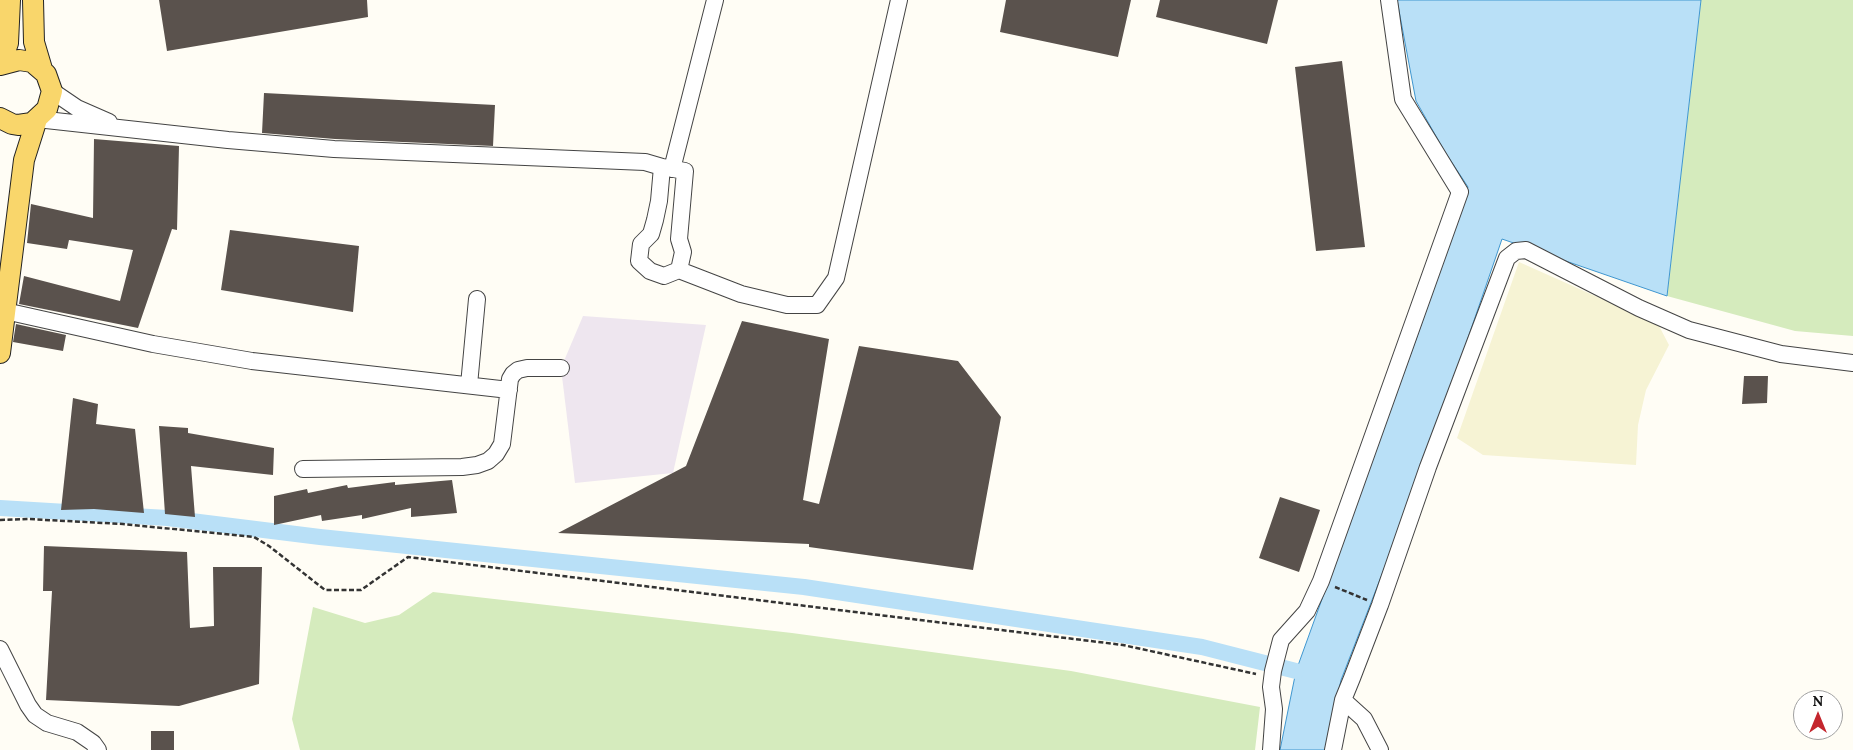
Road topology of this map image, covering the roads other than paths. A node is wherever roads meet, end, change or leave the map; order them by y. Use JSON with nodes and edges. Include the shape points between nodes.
{"nodes":[{"id":1,"x":10,"y":0,"type":"edge"},
{"id":2,"x":33,"y":0,"type":"edge"},
{"id":3,"x":715,"y":0,"type":"edge"},
{"id":4,"x":899,"y":0,"type":"edge"},
{"id":5,"x":1389,"y":0,"type":"edge"},
{"id":6,"x":0,"y":65,"type":"edge"},
{"id":7,"x":42,"y":69,"type":"junction"},
{"id":8,"x":52,"y":91,"type":"junction"},
{"id":9,"x":0,"y":118,"type":"edge"},
{"id":10,"x":37,"y":119,"type":"junction"},
{"id":11,"x":123,"y":128,"type":"junction"},
{"id":12,"x":667,"y":168,"type":"junction"},
{"id":13,"x":679,"y":270,"type":"junction"},
{"id":14,"x":477,"y":299,"type":"dead end"},
{"id":15,"x":5,"y":311,"type":"junction"},
{"id":16,"x":0,"y":353,"type":"edge"},
{"id":17,"x":1853,"y":363,"type":"edge"},
{"id":18,"x":560,"y":368,"type":"dead end"},
{"id":19,"x":469,"y":385,"type":"junction"},
{"id":20,"x":508,"y":390,"type":"junction"},
{"id":21,"x":303,"y":469,"type":"dead end"},
{"id":22,"x":0,"y":649,"type":"edge"},
{"id":23,"x":1343,"y":700,"type":"junction"},
{"id":24,"x":98,"y":750,"type":"edge"},
{"id":25,"x":1271,"y":750,"type":"edge"},
{"id":26,"x":1332,"y":750,"type":"edge"},
{"id":27,"x":1380,"y":750,"type":"edge"}],
"edges":[{"from":1,"to":6,"type":"main road","via":[[8,43]]},
{"from":2,"to":7,"type":"main road","via":[[34,42]]},
{"from":3,"to":12,"type":"street"},
{"from":4,"to":13,"type":"street","via":[[836,278],[817,305],[788,305],[741,294]]},
{"from":5,"to":25,"type":"street","via":[[1403,99],[1460,192],[1321,581],[1307,611],[1281,640],[1272,674]]},
{"from":6,"to":7,"type":"main road","via":[[26,60]]},
{"from":7,"to":8,"type":"main road"},
{"from":8,"to":10,"type":"main road","via":[[47,109]]},
{"from":8,"to":11,"type":"street","via":[[77,108]]},
{"from":9,"to":10,"type":"main road","via":[[18,125]]},
{"from":10,"to":11,"type":"street"},
{"from":10,"to":15,"type":"main road","via":[[24,160]]},
{"from":11,"to":12,"type":"street","via":[[334,149],[645,162]]},
{"from":12,"to":13,"type":"street","via":[[686,171],[679,239],[683,252]]},
{"from":12,"to":13,"type":"street","via":[[651,234],[641,244],[639,261],[650,271],[664,276]]},
{"from":14,"to":19,"type":"street"},
{"from":15,"to":16,"type":"main road"},
{"from":15,"to":19,"type":"street","via":[[153,344],[252,361]]},
{"from":17,"to":23,"type":"street","via":[[1780,354],[1689,330],[1638,308],[1526,250],[1516,251],[1507,258],[1496,286]]},
{"from":18,"to":20,"type":"street","via":[[518,370],[510,379]]},
{"from":19,"to":20,"type":"street"},
{"from":20,"to":21,"type":"street","via":[[502,444],[496,454],[482,463],[462,467]]},
{"from":22,"to":24,"type":"street","via":[[35,715],[47,724],[85,736]]},
{"from":23,"to":26,"type":"street"},
{"from":23,"to":27,"type":"street","via":[[1364,719]]}]}
